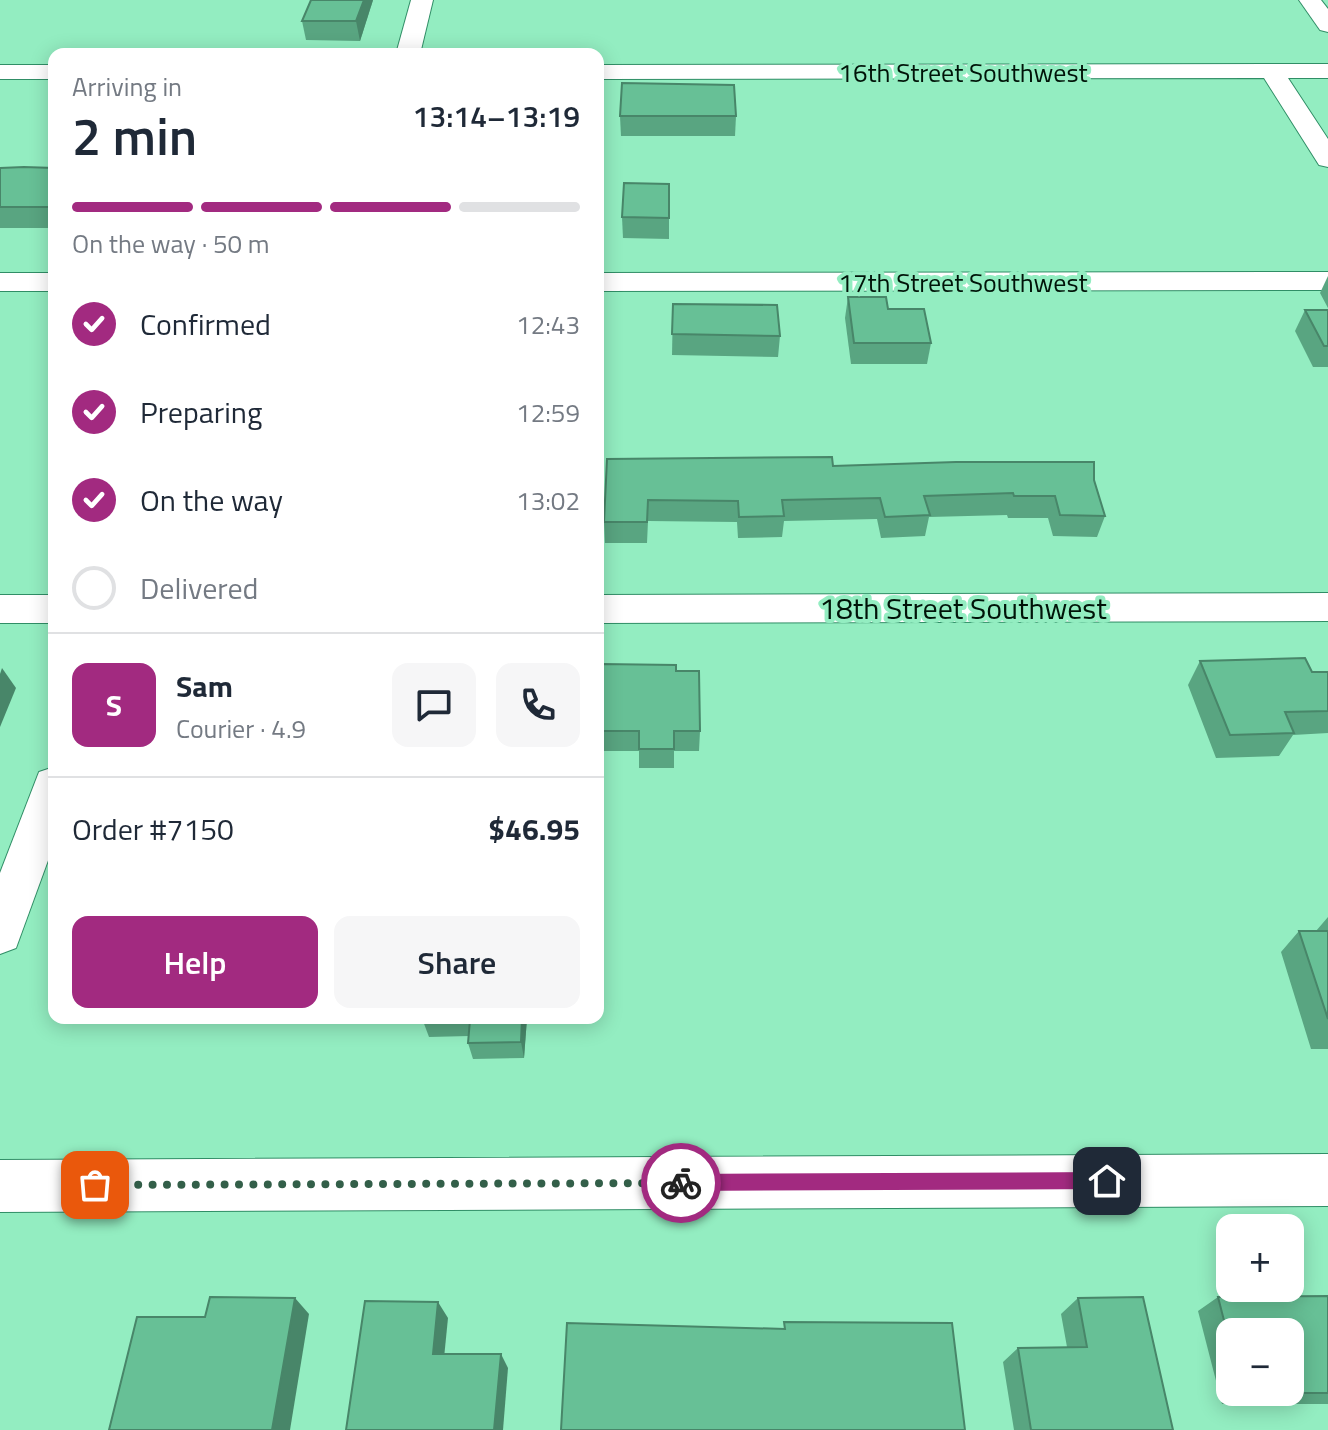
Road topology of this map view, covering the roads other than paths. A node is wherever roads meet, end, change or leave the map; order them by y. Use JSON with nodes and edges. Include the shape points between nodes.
{"nodes":[{"id":1,"x":422,"y":0,"type":"edge"},
{"id":2,"x":1310,"y":0,"type":"edge"},
{"id":3,"x":1328,"y":25,"type":"edge"},
{"id":4,"x":410,"y":48,"type":"edge"},
{"id":5,"x":1328,"y":71,"type":"edge"},
{"id":6,"x":0,"y":72,"type":"edge"},
{"id":7,"x":48,"y":72,"type":"edge"},
{"id":8,"x":604,"y":72,"type":"edge"},
{"id":9,"x":1272,"y":72,"type":"junction"},
{"id":10,"x":1328,"y":159,"type":"edge"},
{"id":11,"x":1328,"y":281,"type":"edge"},
{"id":12,"x":0,"y":282,"type":"edge"},
{"id":13,"x":48,"y":282,"type":"edge"},
{"id":14,"x":604,"y":282,"type":"edge"},
{"id":15,"x":1328,"y":607,"type":"edge"},
{"id":16,"x":0,"y":609,"type":"edge"},
{"id":17,"x":48,"y":609,"type":"edge"},
{"id":18,"x":604,"y":609,"type":"edge"},
{"id":19,"x":48,"y":801,"type":"edge"},
{"id":20,"x":0,"y":934,"type":"edge"},
{"id":21,"x":1328,"y":1180,"type":"edge"},
{"id":22,"x":0,"y":1186,"type":"edge"}],
"edges":[{"from":1,"to":4,"type":"street"},
{"from":2,"to":3,"type":"street"},
{"from":5,"to":9,"type":"street","name":"16th Street Southwest"},
{"from":6,"to":7,"type":"street"},
{"from":8,"to":9,"type":"street","name":"16th Street Southwest"},
{"from":9,"to":10,"type":"street"},
{"from":11,"to":14,"type":"street","name":"17th Street Southwest"},
{"from":12,"to":13,"type":"street"},
{"from":15,"to":18,"type":"street","name":"18th Street Southwest"},
{"from":16,"to":17,"type":"street"},
{"from":19,"to":20,"type":"street"},
{"from":21,"to":22,"type":"street"}]}
